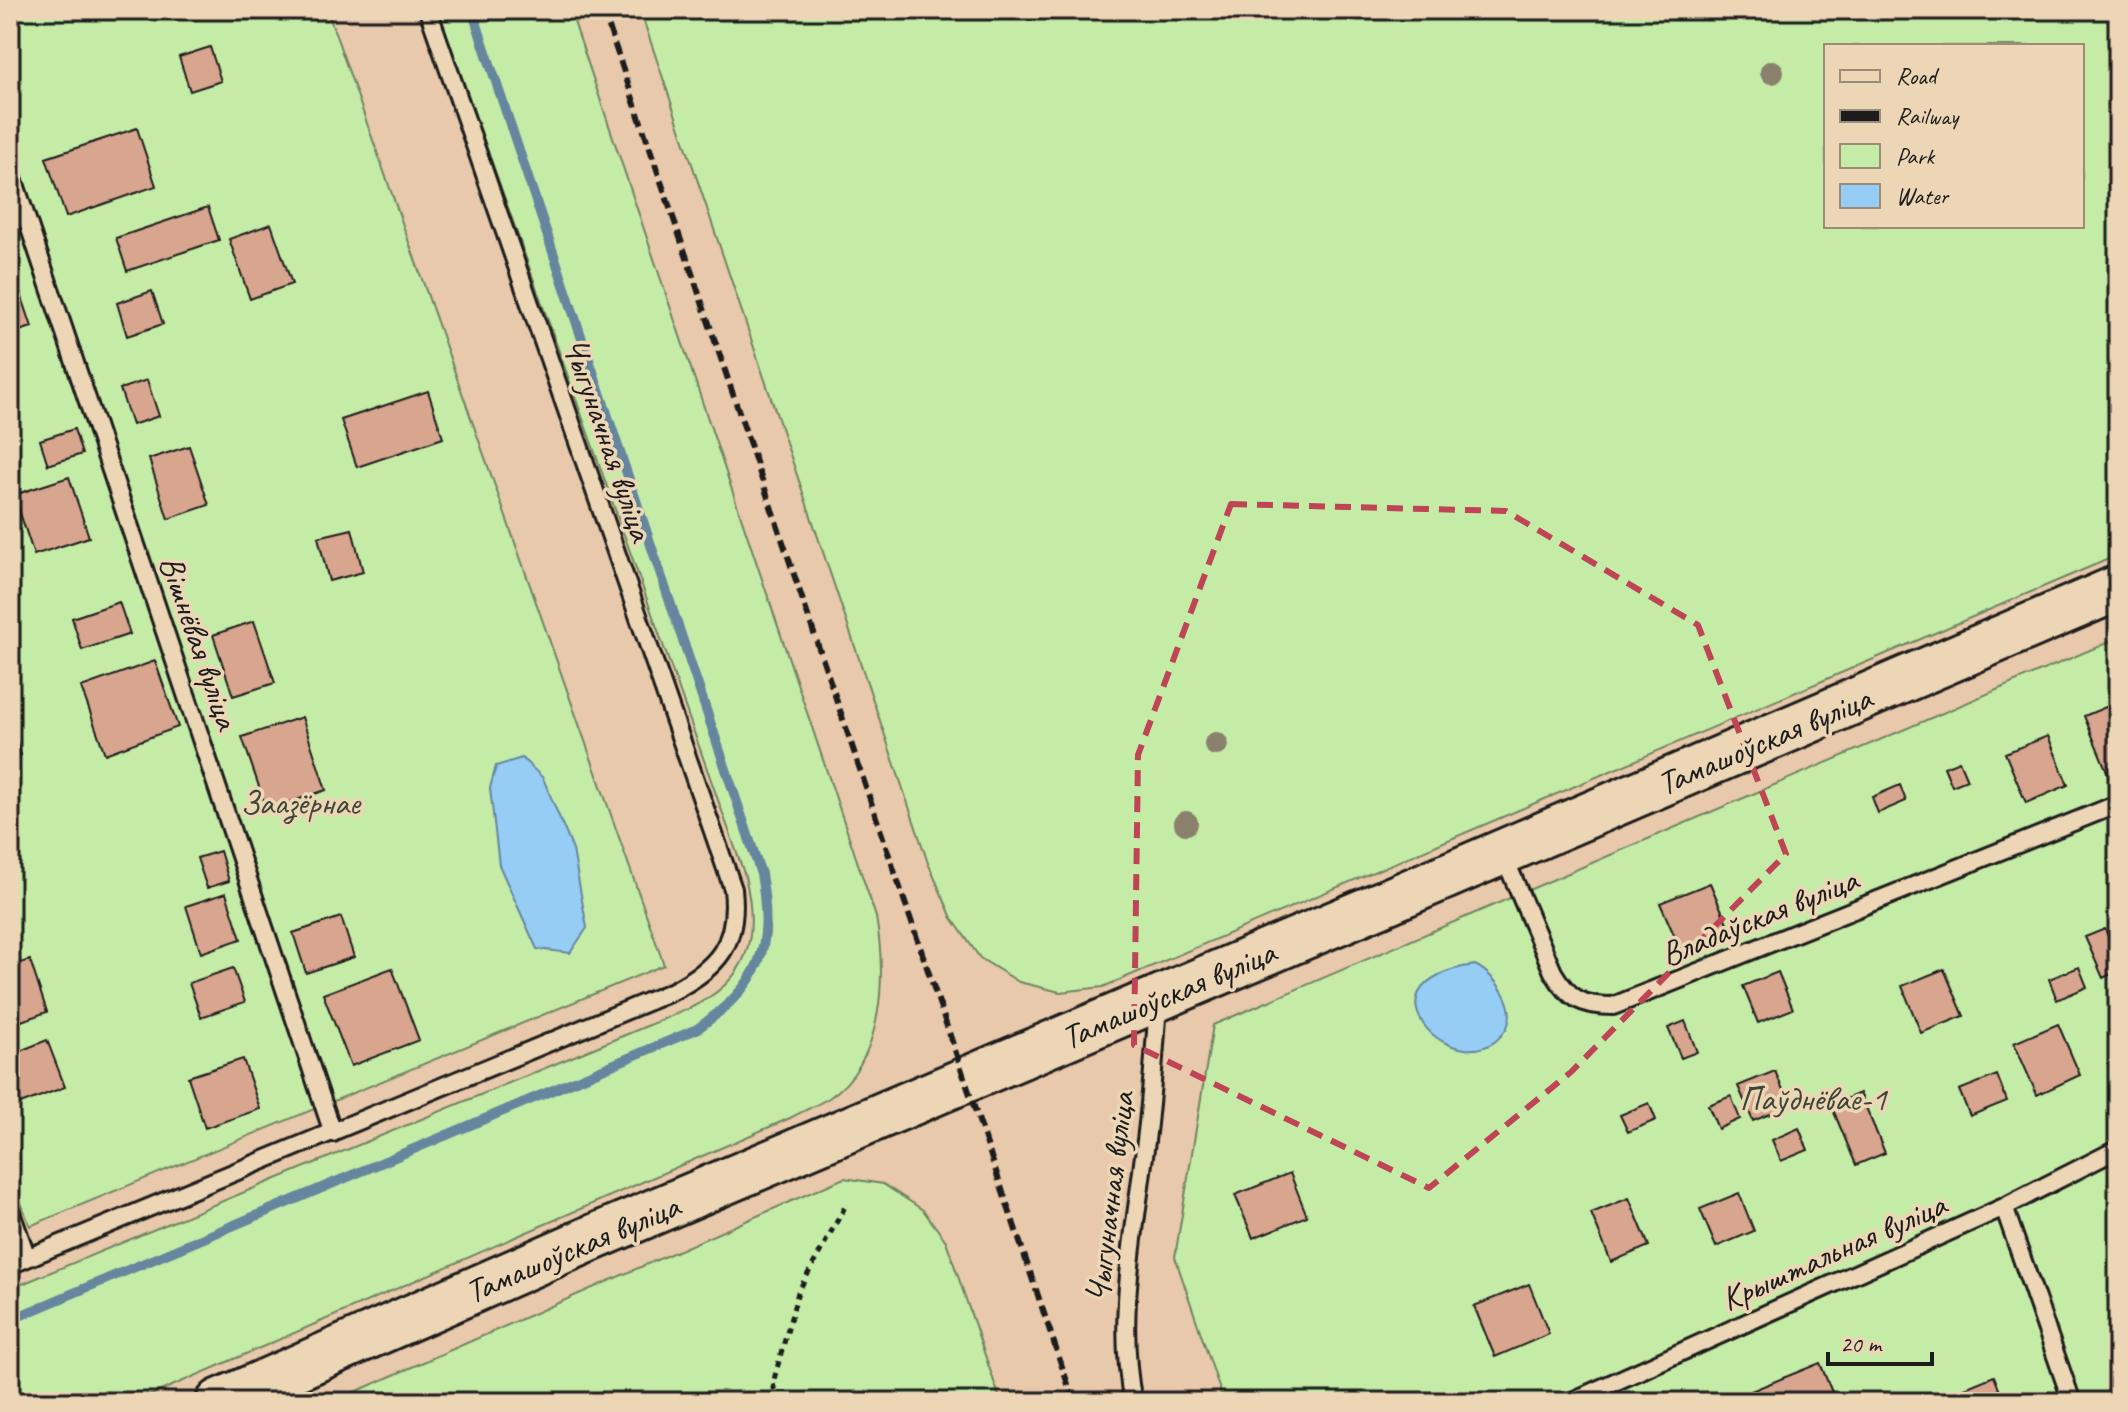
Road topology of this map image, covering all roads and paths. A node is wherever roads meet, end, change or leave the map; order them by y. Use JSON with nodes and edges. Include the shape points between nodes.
{"nodes":[{"id":1,"x":428,"y":10,"type":"edge"},
{"id":2,"x":10,"y":169,"type":"edge"},
{"id":3,"x":2118,"y":588,"type":"edge"},
{"id":4,"x":2118,"y":804,"type":"edge"},
{"id":5,"x":1502,"y":852,"type":"junction"},
{"id":6,"x":1158,"y":998,"type":"junction"},
{"id":7,"x":333,"y":1133,"type":"junction"},
{"id":8,"x":2118,"y":1149,"type":"edge"},
{"id":9,"x":846,"y":1205,"type":"dead end"},
{"id":10,"x":2004,"y":1207,"type":"junction"},
{"id":11,"x":10,"y":1210,"type":"edge"},
{"id":12,"x":27,"y":1258,"type":"junction"},
{"id":13,"x":10,"y":1265,"type":"edge"},
{"id":14,"x":219,"y":1402,"type":"edge"},
{"id":15,"x":777,"y":1402,"type":"edge"},
{"id":16,"x":1133,"y":1402,"type":"edge"},
{"id":17,"x":1570,"y":1402,"type":"edge"},
{"id":18,"x":2072,"y":1402,"type":"edge"}],
"edges":[{"from":1,"to":7,"type":"lane","name":"Чыгуначная вуліца","via":[[733,889],[735,909],[725,949],[693,981]]},
{"from":2,"to":7,"type":"lane","name":"Вішнёвая вуліца"},
{"from":3,"to":5,"type":"main road","name":"Тамашоўская вуліца"},
{"from":4,"to":5,"type":"lane","name":"Владаўская вуліца","via":[[1613,1006],[1577,1000],[1562,987]]},
{"from":5,"to":6,"type":"main road","name":"Тамашоўская вуліца"},
{"from":6,"to":14,"type":"main road","name":"Тамашоўская вуліца"},
{"from":6,"to":16,"type":"lane","name":"Чыгуначная вуліца","via":[[1152,1099],[1124,1307]]},
{"from":7,"to":12,"type":"lane","name":"Чыгуначная вуліца"},
{"from":8,"to":10,"type":"lane","name":"Крыштальная вуліца"},
{"from":9,"to":15,"type":"path","via":[[798,1292],[773,1383]]},
{"from":10,"to":17,"type":"lane","name":"Крыштальная вуліца"},
{"from":10,"to":18,"type":"lane"},
{"from":11,"to":12,"type":"lane"},
{"from":12,"to":13,"type":"lane","name":"Чыгуначная вуліца"}]}
